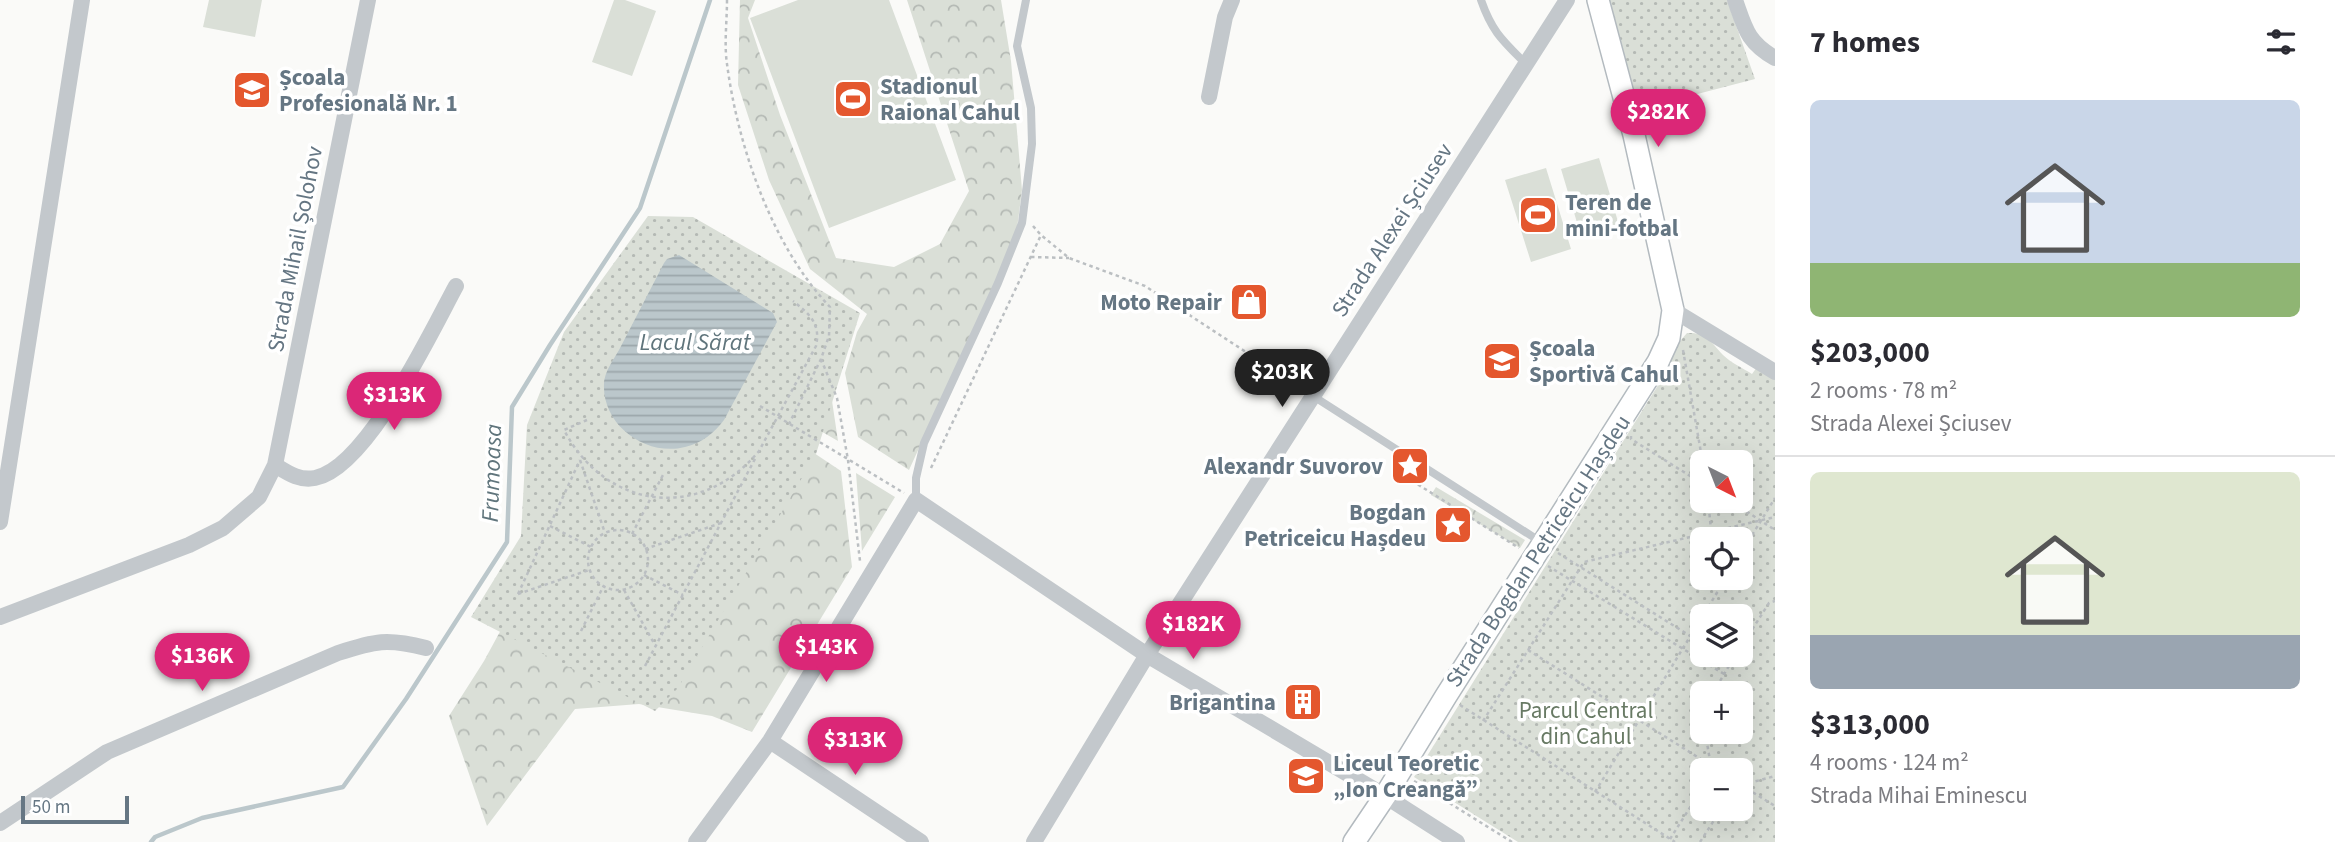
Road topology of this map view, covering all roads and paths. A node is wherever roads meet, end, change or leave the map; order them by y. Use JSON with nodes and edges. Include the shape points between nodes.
{"nodes":[{"id":1,"x":82,"y":0,"type":"edge"},
{"id":2,"x":368,"y":0,"type":"edge"},
{"id":3,"x":727,"y":0,"type":"edge"},
{"id":4,"x":1026,"y":0,"type":"edge"},
{"id":5,"x":1232,"y":0,"type":"edge"},
{"id":6,"x":1481,"y":0,"type":"edge"},
{"id":7,"x":1567,"y":0,"type":"edge"},
{"id":8,"x":1598,"y":0,"type":"edge"},
{"id":9,"x":1735,"y":0,"type":"edge"},
{"id":10,"x":1775,"y":58,"type":"edge"},
{"id":11,"x":1526,"y":64,"type":"junction"},
{"id":12,"x":1209,"y":97,"type":"dead end"},
{"id":13,"x":1024,"y":214,"type":"junction"},
{"id":14,"x":1041,"y":235,"type":"junction"},
{"id":15,"x":1030,"y":257,"type":"junction"},
{"id":16,"x":1069,"y":258,"type":"junction"},
{"id":17,"x":456,"y":286,"type":"dead end"},
{"id":18,"x":793,"y":301,"type":"dead end"},
{"id":19,"x":1673,"y":310,"type":"junction"},
{"id":20,"x":1683,"y":348,"type":"dead end"},
{"id":21,"x":821,"y":359,"type":"junction"},
{"id":22,"x":1775,"y":372,"type":"edge"},
{"id":23,"x":1312,"y":395,"type":"junction"},
{"id":24,"x":760,"y":407,"type":"dead end"},
{"id":25,"x":778,"y":416,"type":"junction"},
{"id":26,"x":587,"y":420,"type":"dead end"},
{"id":27,"x":789,"y":424,"type":"junction"},
{"id":28,"x":1618,"y":427,"type":"junction"},
{"id":29,"x":1701,"y":450,"type":"edge"},
{"id":30,"x":759,"y":451,"type":"junction"},
{"id":31,"x":581,"y":459,"type":"junction"},
{"id":32,"x":1392,"y":459,"type":"dead end"},
{"id":33,"x":848,"y":460,"type":"junction"},
{"id":34,"x":275,"y":465,"type":"junction"},
{"id":35,"x":664,"y":473,"type":"dead end"},
{"id":36,"x":1690,"y":476,"type":"edge"},
{"id":37,"x":652,"y":497,"type":"junction"},
{"id":38,"x":1775,"y":498,"type":"edge"},
{"id":39,"x":916,"y":500,"type":"junction"},
{"id":40,"x":1749,"y":513,"type":"edge"},
{"id":41,"x":1775,"y":517,"type":"edge"},
{"id":42,"x":1761,"y":521,"type":"junction"},
{"id":43,"x":0,"y":522,"type":"edge"},
{"id":44,"x":721,"y":523,"type":"junction"},
{"id":45,"x":549,"y":526,"type":"junction"},
{"id":46,"x":1736,"y":527,"type":"edge"},
{"id":47,"x":1775,"y":530,"type":"edge"},
{"id":48,"x":606,"y":533,"type":"junction"},
{"id":49,"x":632,"y":534,"type":"junction"},
{"id":50,"x":1753,"y":534,"type":"edge"},
{"id":51,"x":1690,"y":538,"type":"edge"},
{"id":52,"x":591,"y":547,"type":"junction"},
{"id":53,"x":645,"y":549,"type":"junction"},
{"id":54,"x":1539,"y":550,"type":"junction"},
{"id":55,"x":1581,"y":567,"type":"junction"},
{"id":56,"x":589,"y":570,"type":"junction"},
{"id":57,"x":644,"y":575,"type":"junction"},
{"id":58,"x":867,"y":579,"type":"junction"},
{"id":59,"x":1573,"y":580,"type":"junction"},
{"id":60,"x":603,"y":587,"type":"junction"},
{"id":61,"x":624,"y":590,"type":"junction"},
{"id":62,"x":1717,"y":590,"type":"edge"},
{"id":63,"x":1719,"y":590,"type":"edge"},
{"id":64,"x":1717,"y":593,"type":"junction"},
{"id":65,"x":683,"y":595,"type":"junction"},
{"id":66,"x":1775,"y":601,"type":"edge"},
{"id":67,"x":1710,"y":604,"type":"edge"},
{"id":68,"x":0,"y":617,"type":"edge"},
{"id":69,"x":1753,"y":628,"type":"edge"},
{"id":70,"x":581,"y":631,"type":"dead end"},
{"id":71,"x":1690,"y":636,"type":"joint"},
{"id":72,"x":655,"y":647,"type":"junction"},
{"id":73,"x":426,"y":648,"type":"dead end"},
{"id":74,"x":1683,"y":648,"type":"junction"},
{"id":75,"x":1528,"y":650,"type":"junction"},
{"id":76,"x":1147,"y":655,"type":"junction"},
{"id":77,"x":645,"y":666,"type":"dead end"},
{"id":78,"x":1729,"y":667,"type":"edge"},
{"id":79,"x":1724,"y":674,"type":"junction"},
{"id":80,"x":1720,"y":681,"type":"edge"},
{"id":81,"x":1446,"y":696,"type":"junction"},
{"id":82,"x":1639,"y":720,"type":"junction"},
{"id":83,"x":1483,"y":721,"type":"junction"},
{"id":84,"x":770,"y":741,"type":"junction"},
{"id":85,"x":1698,"y":758,"type":"edge"},
{"id":86,"x":1775,"y":776,"type":"edge"},
{"id":87,"x":1409,"y":778,"type":"dead end"},
{"id":88,"x":1753,"y":782,"type":"edge"},
{"id":89,"x":1595,"y":792,"type":"junction"},
{"id":90,"x":1753,"y":792,"type":"edge"},
{"id":91,"x":1385,"y":796,"type":"junction"},
{"id":92,"x":1775,"y":806,"type":"edge"},
{"id":93,"x":1690,"y":807,"type":"edge"},
{"id":94,"x":1713,"y":822,"type":"edge"},
{"id":95,"x":0,"y":823,"type":"edge"},
{"id":96,"x":1670,"y":839,"type":"junction"},
{"id":97,"x":696,"y":842,"type":"edge"},
{"id":98,"x":921,"y":842,"type":"edge"},
{"id":99,"x":1034,"y":842,"type":"edge"},
{"id":100,"x":1354,"y":842,"type":"edge"},
{"id":101,"x":1457,"y":842,"type":"edge"},
{"id":102,"x":1512,"y":842,"type":"edge"},
{"id":103,"x":1675,"y":842,"type":"edge"},
{"id":104,"x":1700,"y":842,"type":"edge"}],
"edges":[{"from":1,"to":43,"type":"street"},
{"from":2,"to":34,"type":"street","name":"Strada Mihail Șolohov"},
{"from":3,"to":21,"type":"path","via":[[726,63],[746,151],[774,222],[809,285],[830,307],[829,336]]},
{"from":4,"to":13,"type":"lane","via":[[1017,46],[1031,108]]},
{"from":5,"to":12,"type":"street"},
{"from":6,"to":11,"type":"lane","via":[[1489,24]]},
{"from":7,"to":11,"type":"street","name":"Strada Alexei Șciusev"},
{"from":8,"to":19,"type":"main road","name":"Strada Bogdan Petriceicu Hașdeu"},
{"from":9,"to":10,"type":"street","via":[[1746,34]]},
{"from":11,"to":23,"type":"street","name":"Strada Alexei Șciusev"},
{"from":13,"to":14,"type":"path"},
{"from":13,"to":39,"type":"lane","via":[[998,283],[924,443]]},
{"from":14,"to":15,"type":"path"},
{"from":14,"to":16,"type":"path"},
{"from":15,"to":16,"type":"path"},
{"from":15,"to":39,"type":"path"},
{"from":16,"to":23,"type":"path","via":[[1145,286]]},
{"from":17,"to":34,"type":"street","via":[[388,409],[349,456],[317,478],[297,478]]},
{"from":18,"to":25,"type":"path","via":[[812,317],[818,335]]},
{"from":19,"to":22,"type":"street"},
{"from":19,"to":28,"type":"main road","name":"Strada Bogdan Petriceicu Hașdeu","via":[[1669,338],[1658,362]]},
{"from":20,"to":29,"type":"path"},
{"from":21,"to":27,"type":"path"},
{"from":21,"to":33,"type":"path","via":[[836,398]]},
{"from":23,"to":54,"type":"lane"},
{"from":23,"to":76,"type":"street","name":"Strada Alexei Șciusev"},
{"from":24,"to":25,"type":"path"},
{"from":25,"to":27,"type":"path"},
{"from":25,"to":30,"type":"path"},
{"from":26,"to":31,"type":"path","via":[[564,430]]},
{"from":27,"to":33,"type":"path"},
{"from":28,"to":36,"type":"path"},
{"from":28,"to":54,"type":"main road","name":"Strada Bogdan Petriceicu Hașdeu"},
{"from":30,"to":37,"type":"path","via":[[735,475],[706,491]]},
{"from":30,"to":44,"type":"path"},
{"from":31,"to":37,"type":"path","via":[[608,481]]},
{"from":31,"to":45,"type":"path"},
{"from":31,"to":48,"type":"path"},
{"from":32,"to":54,"type":"path","via":[[1414,482]]},
{"from":33,"to":39,"type":"path"},
{"from":33,"to":58,"type":"path","via":[[859,557]]},
{"from":34,"to":68,"type":"street","name":"Strada Mihail Șolohov","via":[[259,497],[223,528]]},
{"from":35,"to":37,"type":"path"},
{"from":37,"to":49,"type":"path"},
{"from":38,"to":42,"type":"path"},
{"from":39,"to":58,"type":"street"},
{"from":39,"to":76,"type":"street"},
{"from":40,"to":42,"type":"path"},
{"from":41,"to":42,"type":"path"},
{"from":42,"to":46,"type":"path"},
{"from":42,"to":47,"type":"path"},
{"from":42,"to":50,"type":"path"},
{"from":44,"to":53,"type":"path"},
{"from":44,"to":65,"type":"path"},
{"from":45,"to":52,"type":"path"},
{"from":45,"to":56,"type":"path","via":[[518,594]]},
{"from":48,"to":49,"type":"path"},
{"from":48,"to":52,"type":"path"},
{"from":49,"to":53,"type":"path"},
{"from":51,"to":55,"type":"path","via":[[1584,562]]},
{"from":52,"to":56,"type":"path"},
{"from":53,"to":57,"type":"path"},
{"from":54,"to":55,"type":"path"},
{"from":54,"to":59,"type":"path"},
{"from":54,"to":81,"type":"main road","name":"Strada Bogdan Petriceicu Hașdeu"},
{"from":55,"to":59,"type":"path"},
{"from":55,"to":71,"type":"path"},
{"from":56,"to":60,"type":"path"},
{"from":57,"to":61,"type":"path"},
{"from":57,"to":65,"type":"path"},
{"from":58,"to":84,"type":"street"},
{"from":59,"to":74,"type":"path"},
{"from":59,"to":75,"type":"path"},
{"from":60,"to":61,"type":"path"},
{"from":60,"to":70,"type":"path"},
{"from":61,"to":72,"type":"path"},
{"from":62,"to":64,"type":"path"},
{"from":63,"to":64,"type":"path"},
{"from":64,"to":67,"type":"path"},
{"from":65,"to":72,"type":"path"},
{"from":66,"to":69,"type":"path"},
{"from":71,"to":74,"type":"path"},
{"from":72,"to":77,"type":"path"},
{"from":73,"to":95,"type":"street","via":[[390,640],[338,653],[107,752]]},
{"from":74,"to":79,"type":"path"},
{"from":74,"to":82,"type":"path"},
{"from":75,"to":82,"type":"path"},
{"from":75,"to":83,"type":"path"},
{"from":76,"to":91,"type":"street"},
{"from":76,"to":99,"type":"street","name":"Strada Alexei Șciusev"},
{"from":78,"to":79,"type":"path"},
{"from":79,"to":80,"type":"path"},
{"from":81,"to":83,"type":"path"},
{"from":81,"to":91,"type":"main road","name":"Strada Bogdan Petriceicu Hașdeu"},
{"from":82,"to":85,"type":"path"},
{"from":82,"to":89,"type":"path"},
{"from":83,"to":89,"type":"path"},
{"from":84,"to":97,"type":"street"},
{"from":84,"to":98,"type":"street"},
{"from":86,"to":88,"type":"path"},
{"from":87,"to":102,"type":"path"},
{"from":89,"to":96,"type":"path"},
{"from":90,"to":92,"type":"path"},
{"from":91,"to":100,"type":"main road","name":"Strada Bogdan Petriceicu Hașdeu"},
{"from":91,"to":101,"type":"street"},
{"from":93,"to":96,"type":"path"},
{"from":94,"to":104,"type":"path"},
{"from":96,"to":103,"type":"path"}]}
